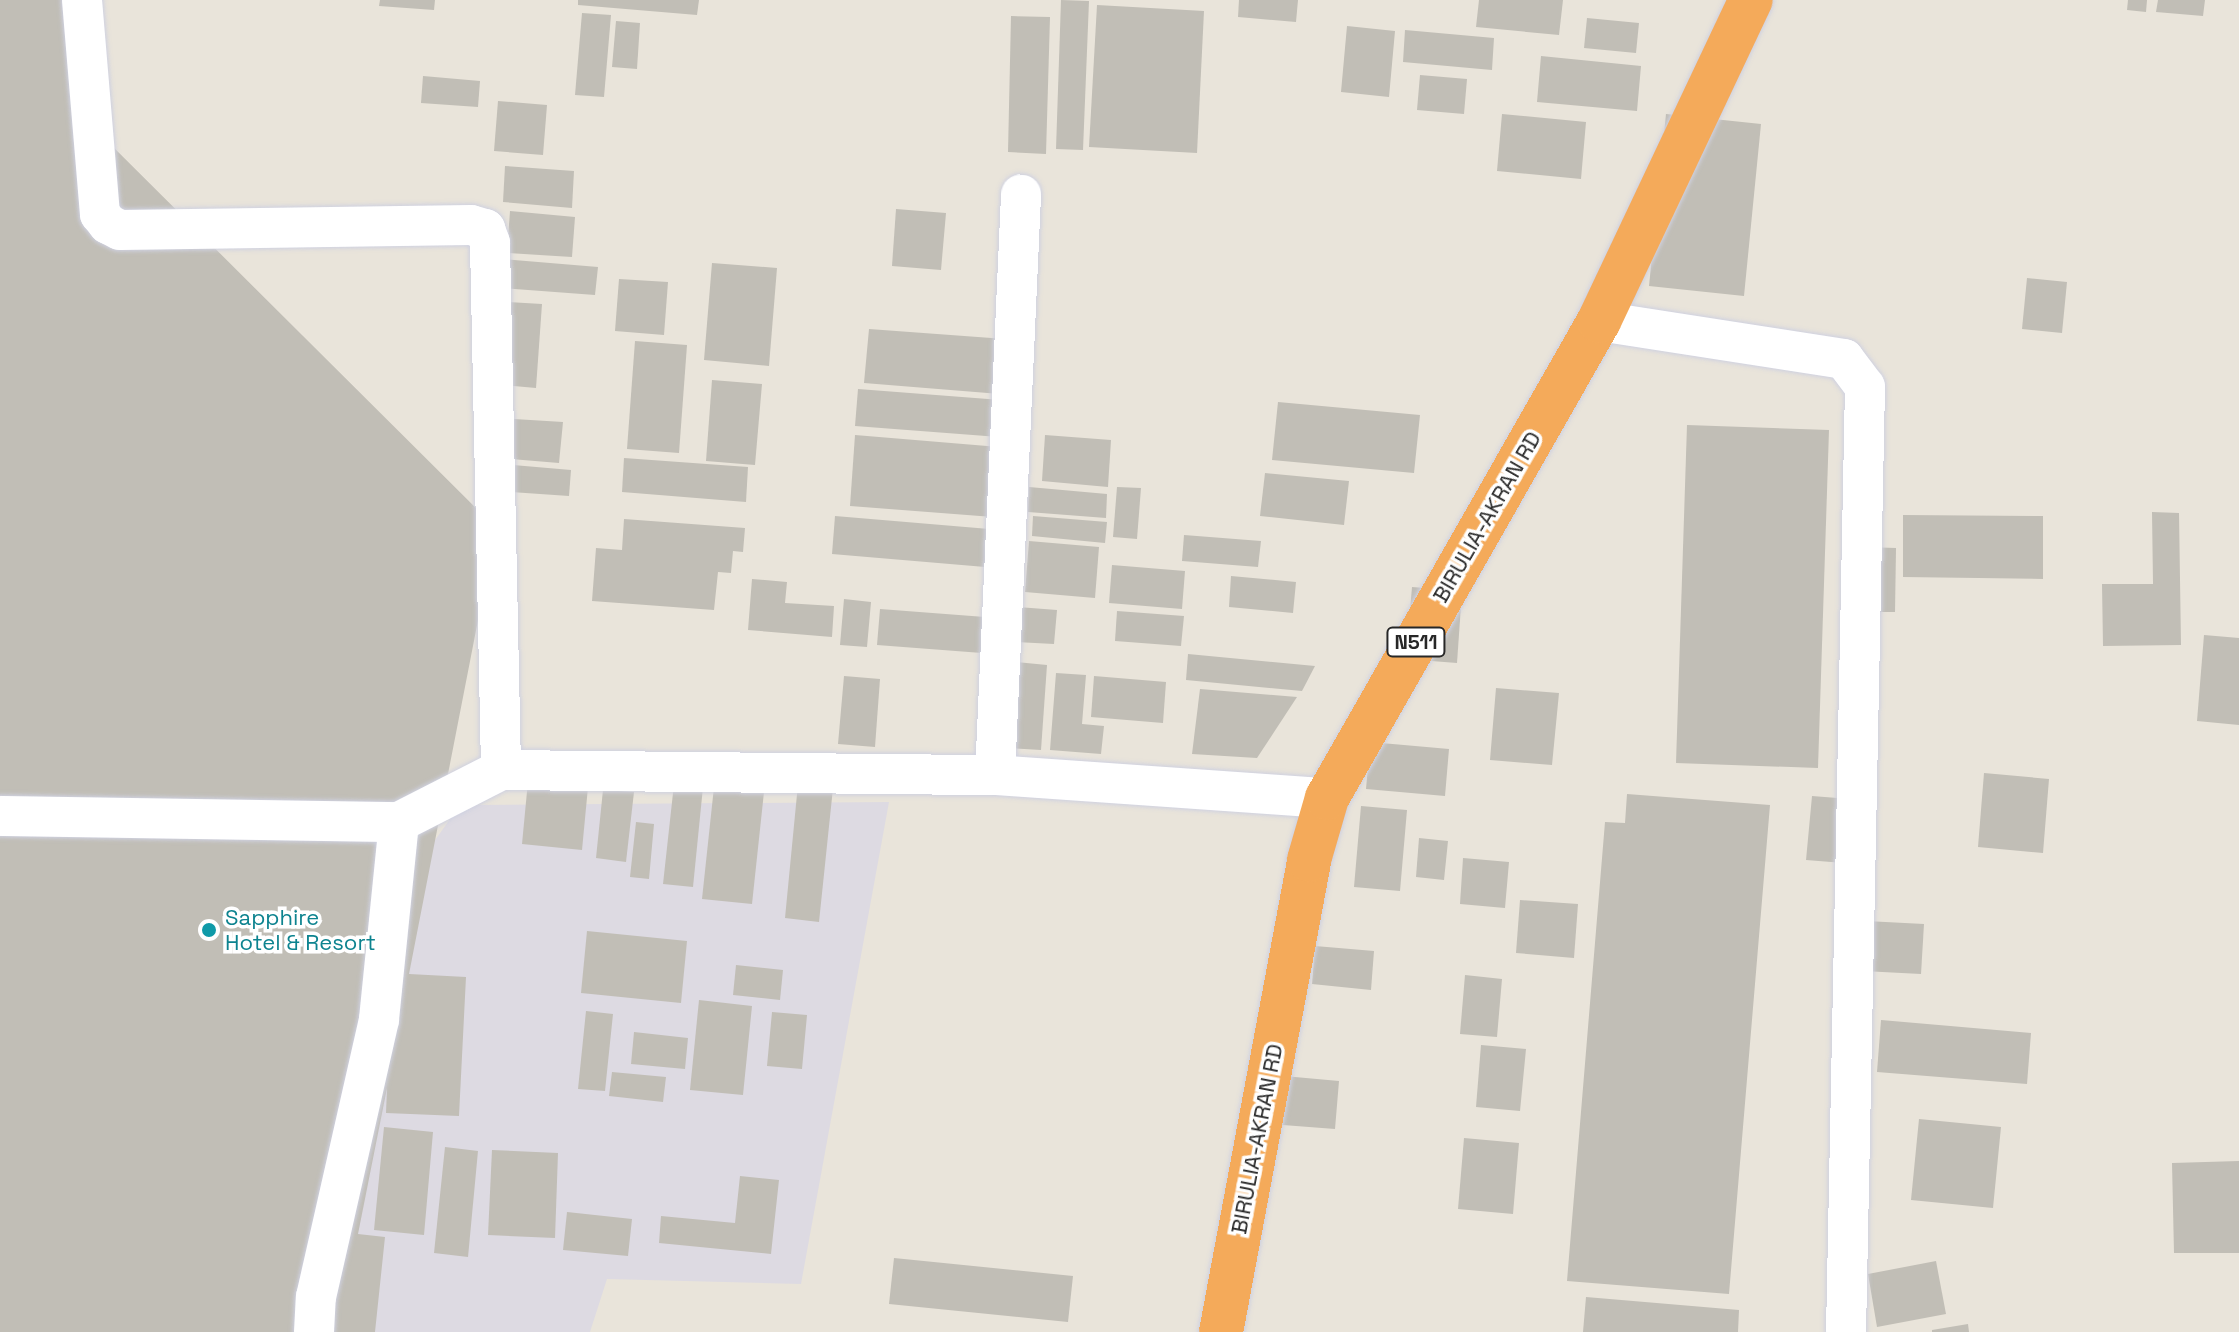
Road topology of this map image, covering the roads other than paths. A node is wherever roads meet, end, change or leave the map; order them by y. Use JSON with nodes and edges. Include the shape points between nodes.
{"nodes":[{"id":1,"x":82,"y":0,"type":"edge"},
{"id":2,"x":1751,"y":0,"type":"edge"},
{"id":3,"x":1021,"y":195,"type":"dead end"},
{"id":4,"x":1599,"y":321,"type":"junction"},
{"id":5,"x":501,"y":770,"type":"junction"},
{"id":6,"x":995,"y":775,"type":"junction"},
{"id":7,"x":1327,"y":798,"type":"junction"},
{"id":8,"x":0,"y":816,"type":"edge"},
{"id":9,"x":399,"y":822,"type":"junction"},
{"id":10,"x":314,"y":1332,"type":"edge"},
{"id":11,"x":1221,"y":1332,"type":"edge"},
{"id":12,"x":1846,"y":1332,"type":"edge"}],
"edges":[{"from":1,"to":5,"type":"street","via":[[100,214],[108,224],[120,230],[471,225],[485,229],[490,243]]},
{"from":2,"to":4,"type":"highway","name":"BIRULIA-AKRAN RD","number":"N511"},
{"from":3,"to":6,"type":"street"},
{"from":4,"to":7,"type":"highway","name":"BIRULIA-AKRAN RD","number":"N511"},
{"from":4,"to":12,"type":"street","via":[[1844,359],[1865,387]]},
{"from":5,"to":6,"type":"street"},
{"from":5,"to":9,"type":"street"},
{"from":6,"to":7,"type":"street"},
{"from":7,"to":11,"type":"highway","name":"BIRULIA-AKRAN RD","number":"N511","via":[[1309,860]]},
{"from":8,"to":9,"type":"street"},
{"from":9,"to":10,"type":"street","via":[[379,1019],[316,1297]]}]}
